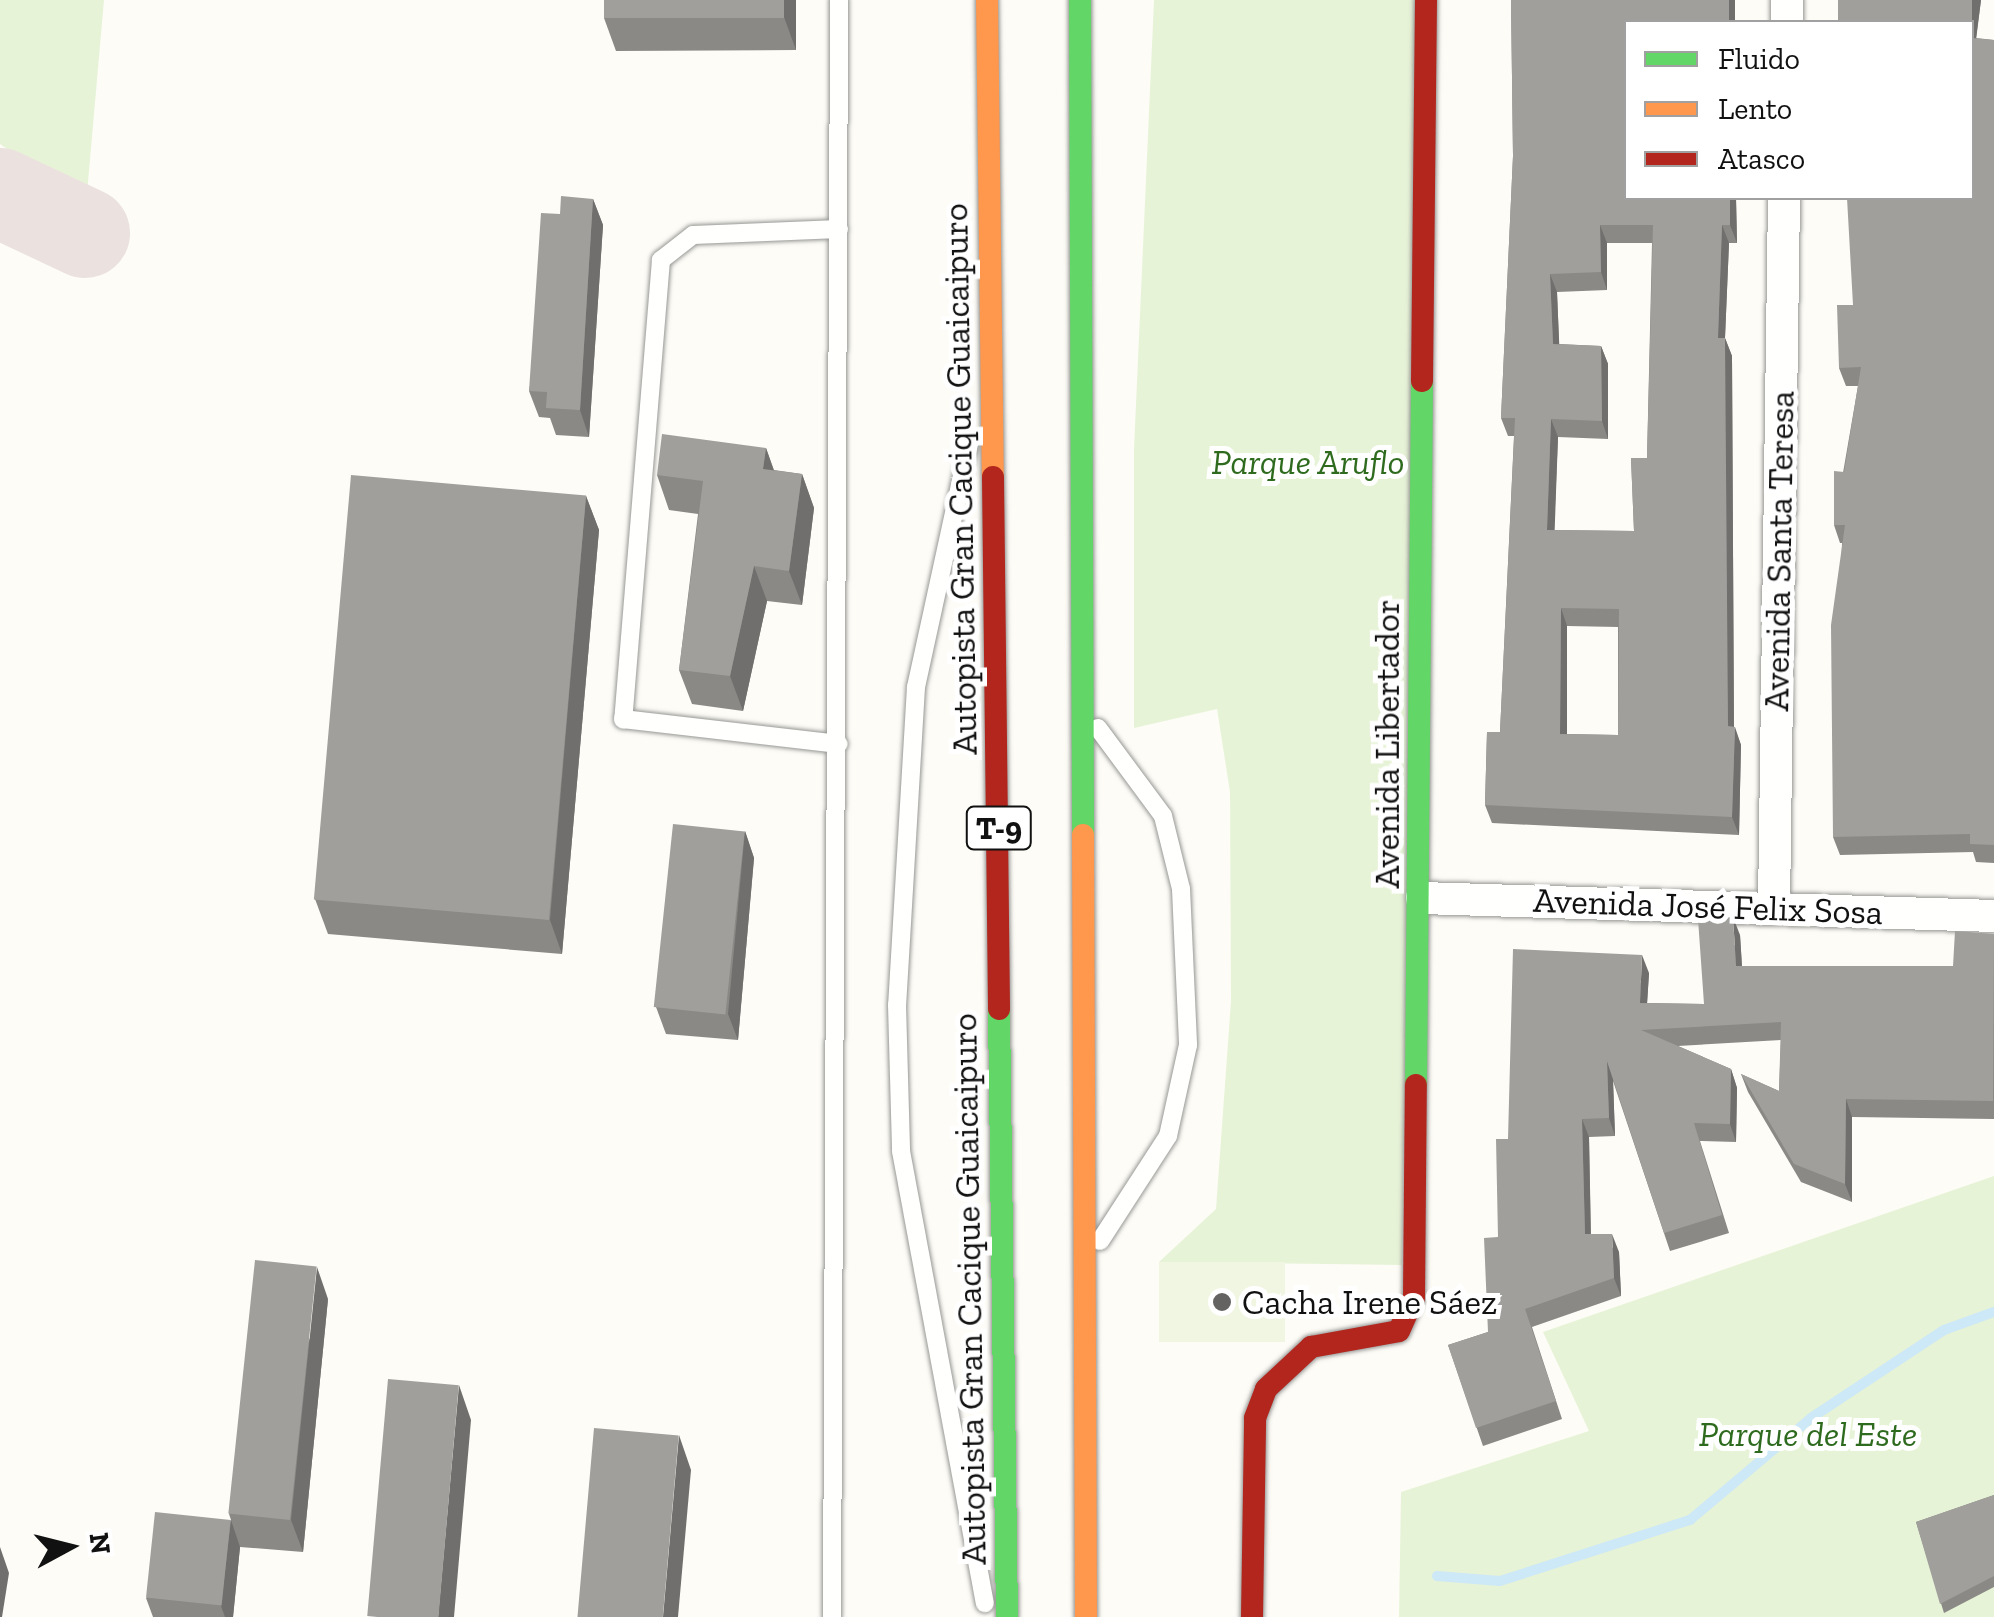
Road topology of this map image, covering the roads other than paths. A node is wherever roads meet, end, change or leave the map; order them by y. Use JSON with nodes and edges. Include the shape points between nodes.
{"nodes":[{"id":1,"x":840,"y":0,"type":"edge"},
{"id":2,"x":987,"y":0,"type":"edge"},
{"id":3,"x":1080,"y":0,"type":"edge"},
{"id":4,"x":1106,"y":0,"type":"edge"},
{"id":5,"x":1426,"y":0,"type":"edge"},
{"id":6,"x":1082,"y":158,"type":"junction"},
{"id":7,"x":1784,"y":200,"type":"edge"},
{"id":8,"x":838,"y":229,"type":"junction"},
{"id":9,"x":994,"y":306,"type":"junction"},
{"id":10,"x":1080,"y":703,"type":"junction"},
{"id":11,"x":839,"y":744,"type":"junction"},
{"id":12,"x":1422,"y":898,"type":"junction"},
{"id":13,"x":1774,"y":905,"type":"junction"},
{"id":14,"x":1994,"y":916,"type":"edge"},
{"id":15,"x":1081,"y":1271,"type":"junction"},
{"id":16,"x":832,"y":1617,"type":"edge"},
{"id":17,"x":988,"y":1617,"type":"edge"},
{"id":18,"x":1006,"y":1617,"type":"edge"},
{"id":19,"x":1086,"y":1617,"type":"edge"},
{"id":20,"x":1252,"y":1617,"type":"edge"}],
"edges":[{"from":1,"to":8,"type":"lane"},
{"from":2,"to":9,"type":"main road","name":"Autopista Gran Cacique Guaicaipuro","number":"T-9"},
{"from":3,"to":6,"type":"main road","number":"T-9"},
{"from":4,"to":6,"type":"main road"},
{"from":5,"to":12,"type":"main road","name":"Avenida Libertador"},
{"from":6,"to":10,"type":"main road","number":"T-9"},
{"from":7,"to":13,"type":"street","name":"Avenida Santa Teresa"},
{"from":8,"to":11,"type":"lane"},
{"from":8,"to":11,"type":"lane","via":[[692,235],[661,260],[623,719]]},
{"from":9,"to":17,"type":"lane","via":[[916,687],[896,1005],[901,1150]]},
{"from":9,"to":18,"type":"main road","name":"Autopista Gran Cacique Guaicaipuro","number":"T-9"},
{"from":10,"to":15,"type":"main road","number":"T-9"},
{"from":10,"to":15,"type":"lane","via":[[1163,816],[1181,889],[1188,1045],[1168,1136]]},
{"from":11,"to":16,"type":"lane"},
{"from":12,"to":13,"type":"street","name":"Avenida José Felix Sosa"},
{"from":12,"to":20,"type":"main road","name":"Avenida Libertador","via":[[1410,1318],[1379,1338],[1293,1356],[1266,1390],[1255,1418]]},
{"from":13,"to":14,"type":"street","name":"Avenida José Felix Sosa"},
{"from":15,"to":19,"type":"main road","number":"T-9"}]}
